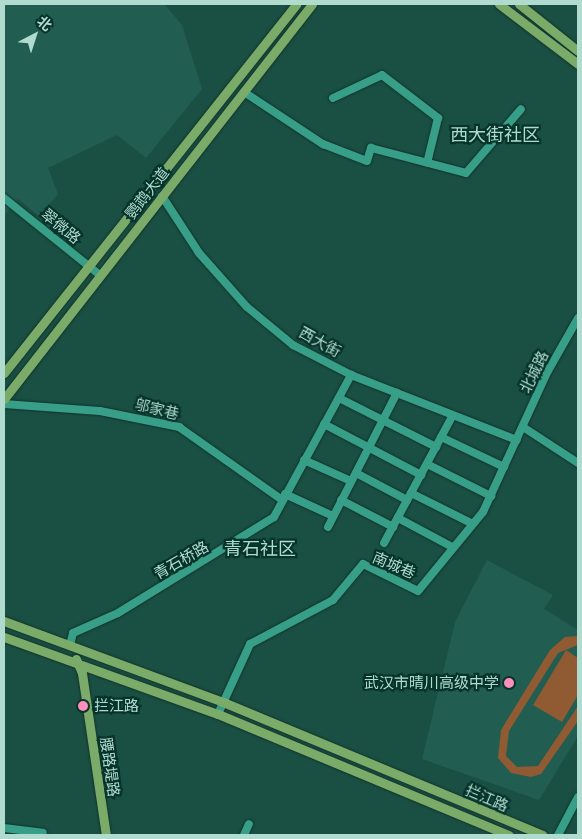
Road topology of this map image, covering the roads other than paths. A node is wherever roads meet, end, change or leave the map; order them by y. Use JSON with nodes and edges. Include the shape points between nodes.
{"nodes":[{"id":1,"x":296,"y":4,"type":"edge"},
{"id":2,"x":312,"y":4,"type":"edge"},
{"id":3,"x":499,"y":4,"type":"edge"},
{"id":4,"x":519,"y":4,"type":"edge"},
{"id":5,"x":578,"y":51,"type":"edge"},
{"id":6,"x":578,"y":64,"type":"edge"},
{"id":7,"x":244,"y":92,"type":"junction"},
{"id":8,"x":333,"y":98,"type":"dead end"},
{"id":9,"x":521,"y":109,"type":"dead end"},
{"id":10,"x":427,"y":163,"type":"junction"},
{"id":11,"x":162,"y":196,"type":"junction"},
{"id":12,"x":4,"y":198,"type":"edge"},
{"id":13,"x":88,"y":266,"type":"junction"},
{"id":14,"x":101,"y":276,"type":"junction"},
{"id":15,"x":578,"y":318,"type":"edge"},
{"id":16,"x":4,"y":373,"type":"edge"},
{"id":17,"x":351,"y":376,"type":"junction"},
{"id":18,"x":397,"y":393,"type":"junction"},
{"id":19,"x":339,"y":398,"type":"junction"},
{"id":20,"x":4,"y":399,"type":"edge"},
{"id":21,"x":4,"y":404,"type":"edge"},
{"id":22,"x":453,"y":415,"type":"junction"},
{"id":23,"x":383,"y":420,"type":"junction"},
{"id":24,"x":324,"y":424,"type":"junction"},
{"id":25,"x":523,"y":427,"type":"junction"},
{"id":26,"x":441,"y":437,"type":"junction"},
{"id":27,"x":517,"y":440,"type":"junction"},
{"id":28,"x":369,"y":447,"type":"junction"},
{"id":29,"x":436,"y":447,"type":"junction"},
{"id":30,"x":304,"y":460,"type":"junction"},
{"id":31,"x":578,"y":463,"type":"edge"},
{"id":32,"x":426,"y":464,"type":"junction"},
{"id":33,"x":504,"y":467,"type":"junction"},
{"id":34,"x":356,"y":473,"type":"junction"},
{"id":35,"x":421,"y":474,"type":"junction"},
{"id":36,"x":352,"y":481,"type":"junction"},
{"id":37,"x":409,"y":496,"type":"junction"},
{"id":38,"x":491,"y":496,"type":"junction"},
{"id":39,"x":284,"y":497,"type":"junction"},
{"id":40,"x":341,"y":500,"type":"junction"},
{"id":41,"x":333,"y":516,"type":"junction"},
{"id":42,"x":398,"y":518,"type":"junction"},
{"id":43,"x":473,"y":524,"type":"junction"},
{"id":44,"x":328,"y":527,"type":"dead end"},
{"id":45,"x":393,"y":527,"type":"junction"},
{"id":46,"x":384,"y":543,"type":"dead end"},
{"id":47,"x":452,"y":547,"type":"junction"},
{"id":48,"x":4,"y":621,"type":"edge"},
{"id":49,"x":4,"y":637,"type":"edge"},
{"id":50,"x":70,"y":645,"type":"junction"},
{"id":51,"x":77,"y":661,"type":"junction"},
{"id":52,"x":223,"y":702,"type":"junction"},
{"id":53,"x":218,"y":714,"type":"junction"},
{"id":54,"x":578,"y":797,"type":"edge"},
{"id":55,"x":249,"y":824,"type":"dead end"},
{"id":56,"x":4,"y":828,"type":"edge"},
{"id":57,"x":43,"y":832,"type":"dead end"},
{"id":58,"x":106,"y":835,"type":"edge"},
{"id":59,"x":244,"y":835,"type":"edge"},
{"id":60,"x":509,"y":835,"type":"edge"},
{"id":61,"x":542,"y":835,"type":"edge"},
{"id":62,"x":558,"y":835,"type":"edge"}],
"edges":[{"from":1,"to":13,"type":"main road","name":"鹦鹉大道"},
{"from":2,"to":7,"type":"main road","name":"鹦鹉大道"},
{"from":3,"to":6,"type":"main road"},
{"from":4,"to":5,"type":"main road"},
{"from":7,"to":10,"type":"street","via":[[323,144],[367,162],[371,148]]},
{"from":7,"to":11,"type":"main road","name":"鹦鹉大道"},
{"from":8,"to":10,"type":"street","via":[[382,75],[438,118]]},
{"from":9,"to":10,"type":"street","via":[[466,173]]},
{"from":11,"to":14,"type":"main road","name":"鹦鹉大道"},
{"from":11,"to":17,"type":"street","name":"西大街","via":[[200,253],[247,307],[293,345]]},
{"from":12,"to":13,"type":"street","name":"翠微路"},
{"from":13,"to":14,"type":"street","name":"翠微路"},
{"from":13,"to":16,"type":"main road","name":"鹦鹉大道"},
{"from":14,"to":20,"type":"main road","name":"鹦鹉大道"},
{"from":15,"to":25,"type":"street","name":"北城路"},
{"from":17,"to":18,"type":"street","name":"西大街"},
{"from":17,"to":19,"type":"street","name":"青石桥路"},
{"from":18,"to":22,"type":"street","name":"西大街"},
{"from":18,"to":23,"type":"street"},
{"from":19,"to":23,"type":"street"},
{"from":19,"to":24,"type":"street","name":"青石桥路"},
{"from":21,"to":39,"type":"street","name":"邬家巷","via":[[100,411],[179,427]]},
{"from":22,"to":26,"type":"street"},
{"from":22,"to":27,"type":"street","name":"西大街"},
{"from":23,"to":28,"type":"street"},
{"from":23,"to":29,"type":"street"},
{"from":24,"to":28,"type":"street"},
{"from":24,"to":30,"type":"street","name":"青石桥路"},
{"from":25,"to":27,"type":"street","name":"北城路"},
{"from":25,"to":31,"type":"street"},
{"from":26,"to":29,"type":"street"},
{"from":26,"to":33,"type":"street"},
{"from":27,"to":33,"type":"street","name":"南城巷"},
{"from":28,"to":34,"type":"street"},
{"from":28,"to":35,"type":"street"},
{"from":29,"to":32,"type":"street"},
{"from":30,"to":36,"type":"street"},
{"from":30,"to":39,"type":"street","name":"青石桥路"},
{"from":32,"to":35,"type":"street"},
{"from":32,"to":38,"type":"street"},
{"from":33,"to":38,"type":"street","name":"南城巷"},
{"from":34,"to":36,"type":"street"},
{"from":34,"to":37,"type":"street"},
{"from":35,"to":37,"type":"street"},
{"from":36,"to":40,"type":"street"},
{"from":37,"to":42,"type":"street"},
{"from":37,"to":43,"type":"street"},
{"from":38,"to":43,"type":"street","name":"南城巷"},
{"from":39,"to":41,"type":"street","name":"邬家巷"},
{"from":39,"to":50,"type":"street","name":"青石桥路","via":[[274,517],[243,540],[118,613],[72,633]]},
{"from":40,"to":41,"type":"street"},
{"from":40,"to":45,"type":"street"},
{"from":41,"to":44,"type":"street"},
{"from":42,"to":45,"type":"street"},
{"from":42,"to":47,"type":"street"},
{"from":43,"to":47,"type":"street","name":"南城巷"},
{"from":45,"to":46,"type":"street"},
{"from":47,"to":52,"type":"street","name":"南城巷","via":[[418,591],[363,564],[333,600],[250,644]]},
{"from":48,"to":50,"type":"main road","name":"拦江路"},
{"from":49,"to":51,"type":"main road","name":"拦江路"},
{"from":50,"to":51,"type":"main road","name":"腰路堤路"},
{"from":50,"to":52,"type":"main road","name":"拦江路"},
{"from":51,"to":53,"type":"main road","name":"拦江路"},
{"from":51,"to":58,"type":"main road","name":"腰路堤路"},
{"from":52,"to":53,"type":"street","name":"南城巷"},
{"from":52,"to":61,"type":"main road","name":"拦江路"},
{"from":53,"to":60,"type":"main road","name":"拦江路"},
{"from":54,"to":62,"type":"street"},
{"from":55,"to":59,"type":"street"},
{"from":56,"to":57,"type":"street"}]}
